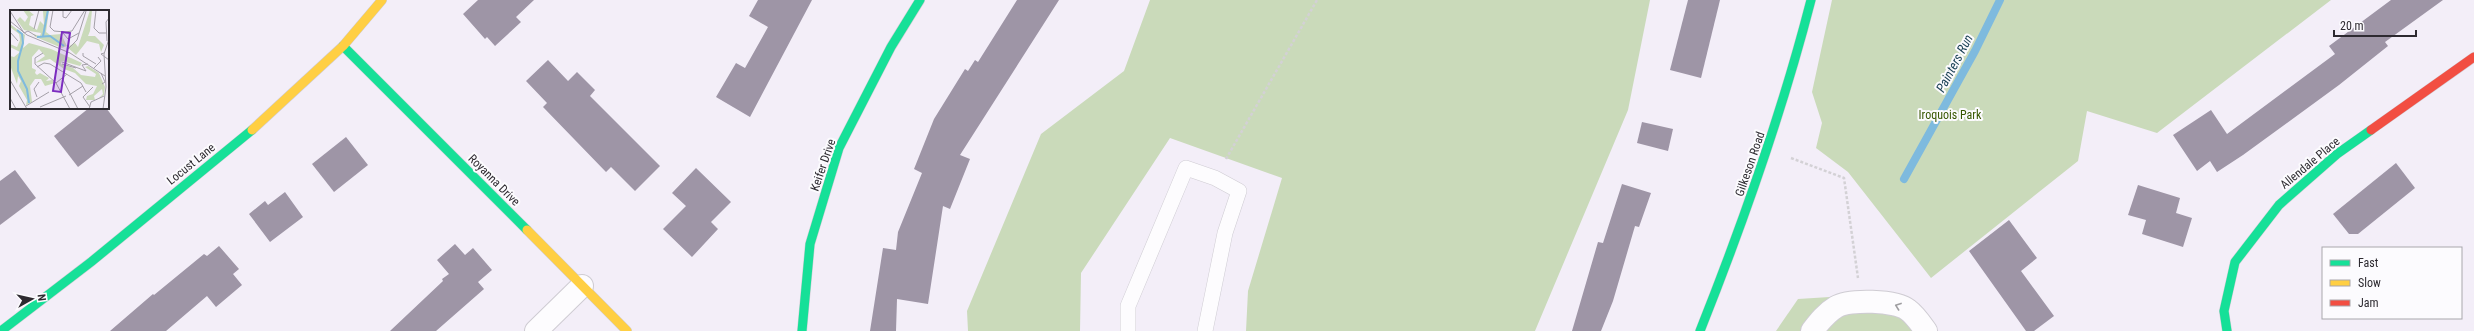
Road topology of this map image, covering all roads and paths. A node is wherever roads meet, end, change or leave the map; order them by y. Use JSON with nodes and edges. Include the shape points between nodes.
{"nodes":[{"id":1,"x":382,"y":0,"type":"edge"},
{"id":2,"x":920,"y":0,"type":"edge"},
{"id":3,"x":1317,"y":0,"type":"edge"},
{"id":4,"x":1811,"y":0,"type":"edge"},
{"id":5,"x":343,"y":46,"type":"junction"},
{"id":6,"x":2474,"y":57,"type":"edge"},
{"id":7,"x":1769,"y":149,"type":"junction"},
{"id":8,"x":1215,"y":178,"type":"junction"},
{"id":9,"x":582,"y":286,"type":"junction"},
{"id":10,"x":1861,"y":302,"type":"junction"},
{"id":11,"x":0,"y":331,"type":"edge"},
{"id":12,"x":536,"y":331,"type":"edge"},
{"id":13,"x":627,"y":331,"type":"edge"},
{"id":14,"x":802,"y":331,"type":"edge"},
{"id":15,"x":1128,"y":331,"type":"edge"},
{"id":16,"x":1205,"y":331,"type":"edge"},
{"id":17,"x":1700,"y":331,"type":"edge"},
{"id":18,"x":1812,"y":331,"type":"edge"},
{"id":19,"x":1926,"y":331,"type":"edge"},
{"id":20,"x":2227,"y":331,"type":"edge"}],
"edges":[{"from":1,"to":5,"type":"street","name":"Locust Lane"},
{"from":2,"to":14,"type":"street","name":"Keifer Drive","via":[[891,46],[839,148],[810,244]]},
{"from":3,"to":8,"type":"path"},
{"from":4,"to":7,"type":"street","name":"Gilkeson Road"},
{"from":5,"to":9,"type":"street","name":"Royanna Drive"},
{"from":5,"to":11,"type":"street","name":"Locust Lane","via":[[263,121],[91,262]]},
{"from":6,"to":20,"type":"street","name":"Allendale Place","via":[[2337,154],[2279,205],[2235,262],[2224,311]]},
{"from":7,"to":10,"type":"path","via":[[1844,178]]},
{"from":7,"to":17,"type":"street","name":"Gilkeson Road"},
{"from":8,"to":15,"type":"lane","via":[[1186,168],[1128,306]]},
{"from":8,"to":16,"type":"lane","via":[[1239,191],[1225,233]]},
{"from":9,"to":12,"type":"street"},
{"from":9,"to":13,"type":"street","name":"Royanna Drive"},
{"from":10,"to":18,"type":"street","via":[[1837,306],[1820,320]]},
{"from":19,"to":10,"type":"street","one_way":true,"via":[[1908,309],[1888,302]]}]}
